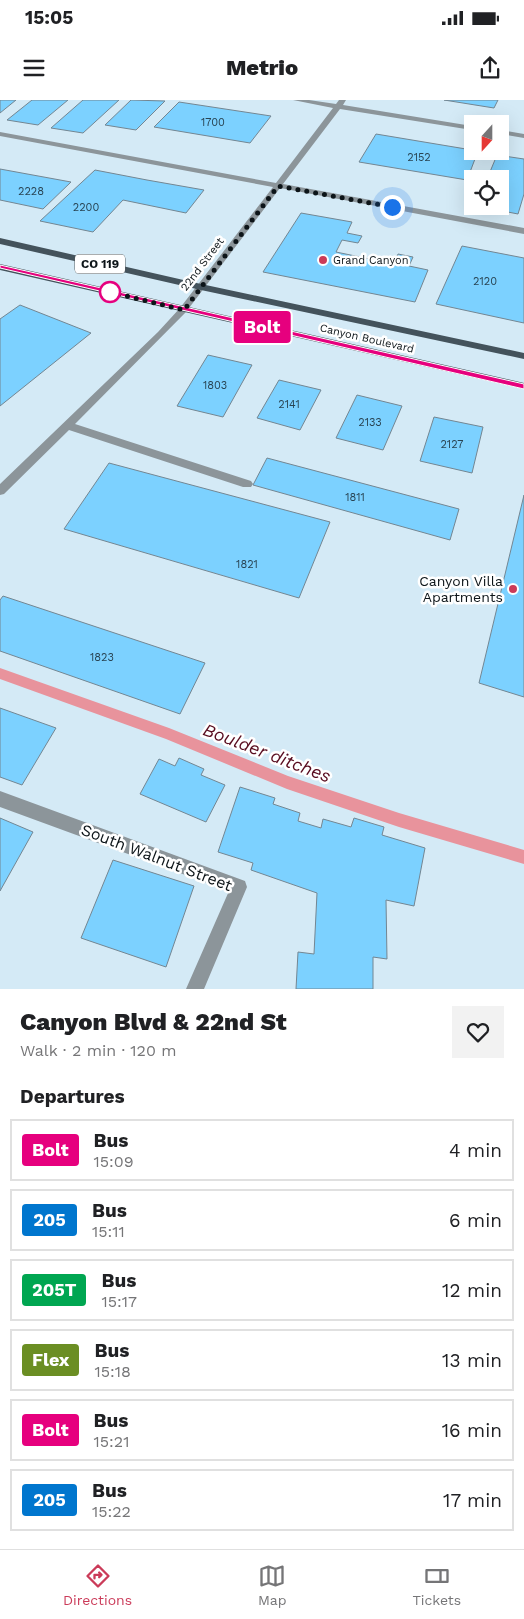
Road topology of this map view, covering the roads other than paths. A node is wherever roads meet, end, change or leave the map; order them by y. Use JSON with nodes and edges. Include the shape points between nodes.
{"nodes":[{"id":1,"x":296,"y":100,"type":"edge"},
{"id":2,"x":341,"y":103,"type":"edge"},
{"id":3,"x":464,"y":126,"type":"edge"},
{"id":4,"x":0,"y":134,"type":"edge"},
{"id":5,"x":509,"y":134,"type":"edge"},
{"id":6,"x":524,"y":136,"type":"edge"},
{"id":7,"x":278,"y":186,"type":"junction"},
{"id":8,"x":524,"y":231,"type":"edge"},
{"id":9,"x":0,"y":241,"type":"edge"},
{"id":10,"x":0,"y":267,"type":"edge"},
{"id":11,"x":200,"y":287,"type":"junction"},
{"id":12,"x":184,"y":310,"type":"junction"},
{"id":13,"x":524,"y":356,"type":"edge"},
{"id":14,"x":524,"y":386,"type":"edge"},
{"id":15,"x":68,"y":425,"type":"junction"},
{"id":16,"x":247,"y":484,"type":"dead end"},
{"id":17,"x":0,"y":491,"type":"edge"},
{"id":18,"x":0,"y":799,"type":"edge"},
{"id":19,"x":195,"y":989,"type":"edge"}],
"edges":[{"from":1,"to":2,"type":"street"},
{"from":2,"to":3,"type":"street"},
{"from":2,"to":7,"type":"street","name":"22nd Street"},
{"from":4,"to":7,"type":"street"},
{"from":5,"to":6,"type":"street"},
{"from":7,"to":8,"type":"street"},
{"from":7,"to":11,"type":"street","name":"22nd Street"},
{"from":9,"to":11,"type":"main road","name":"Canyon Boulevard","number":"CO 119"},
{"from":10,"to":12,"type":"main road","name":"Canyon Boulevard","number":"CO 119"},
{"from":11,"to":12,"type":"street","name":"22nd Street"},
{"from":11,"to":13,"type":"main road","name":"Canyon Boulevard","number":"CO 119"},
{"from":12,"to":14,"type":"main road","name":"Canyon Boulevard","number":"CO 119"},
{"from":12,"to":15,"type":"street","name":"22nd Street"},
{"from":15,"to":16,"type":"street"},
{"from":15,"to":17,"type":"street","name":"22nd Street"},
{"from":18,"to":19,"type":"street","name":"South Walnut Street","via":[[240,887]]}]}
